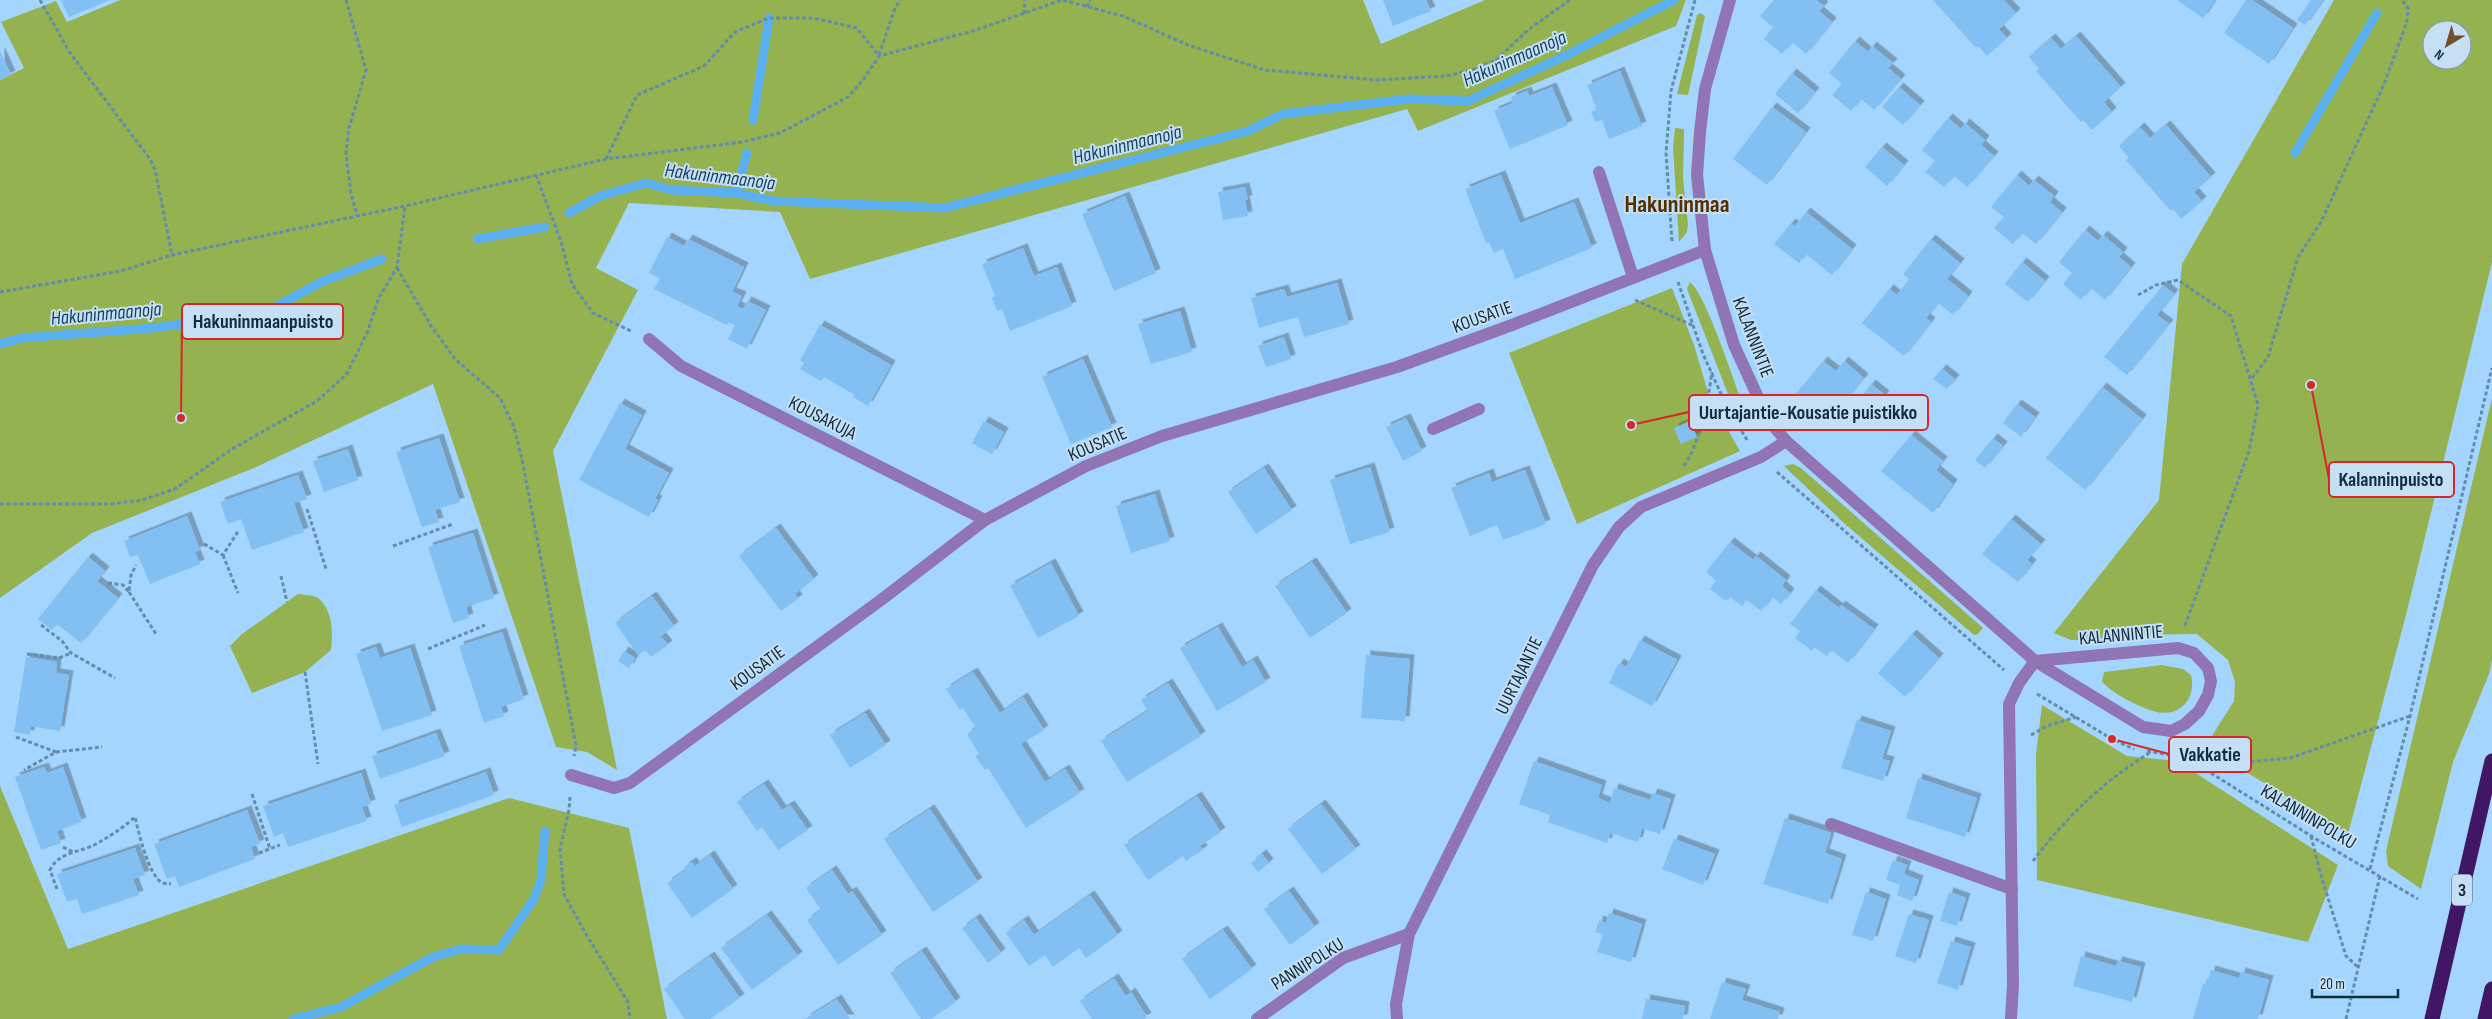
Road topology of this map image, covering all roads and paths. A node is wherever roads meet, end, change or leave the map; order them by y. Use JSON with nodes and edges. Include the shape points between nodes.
{"nodes":[{"id":1,"x":40,"y":0,"type":"edge"},
{"id":2,"x":346,"y":0,"type":"edge"},
{"id":3,"x":900,"y":0,"type":"edge"},
{"id":4,"x":1025,"y":0,"type":"edge"},
{"id":5,"x":1090,"y":0,"type":"edge"},
{"id":6,"x":1570,"y":0,"type":"edge"},
{"id":7,"x":1695,"y":0,"type":"edge"},
{"id":8,"x":1730,"y":0,"type":"edge"},
{"id":9,"x":2402,"y":0,"type":"edge"},
{"id":10,"x":1087,"y":6,"type":"junction"},
{"id":11,"x":1024,"y":14,"type":"junction"},
{"id":12,"x":879,"y":56,"type":"junction"},
{"id":13,"x":606,"y":159,"type":"junction"},
{"id":14,"x":1599,"y":172,"type":"dead end"},
{"id":15,"x":536,"y":175,"type":"junction"},
{"id":16,"x":405,"y":206,"type":"junction"},
{"id":17,"x":357,"y":215,"type":"junction"},
{"id":18,"x":1705,"y":250,"type":"junction"},
{"id":19,"x":172,"y":255,"type":"junction"},
{"id":20,"x":1674,"y":261,"type":"junction"},
{"id":21,"x":397,"y":268,"type":"junction"},
{"id":22,"x":1633,"y":277,"type":"junction"},
{"id":23,"x":0,"y":292,"type":"edge"},
{"id":24,"x":2138,"y":295,"type":"dead end"},
{"id":25,"x":1627,"y":296,"type":"dead end"},
{"id":26,"x":1694,"y":326,"type":"junction"},
{"id":27,"x":649,"y":339,"type":"joint"},
{"id":28,"x":2492,"y":368,"type":"edge"},
{"id":29,"x":1712,"y":372,"type":"junction"},
{"id":30,"x":2252,"y":379,"type":"junction"},
{"id":31,"x":1479,"y":409,"type":"dead end"},
{"id":32,"x":1433,"y":429,"type":"dead end"},
{"id":33,"x":1786,"y":441,"type":"junction"},
{"id":34,"x":1761,"y":457,"type":"junction"},
{"id":35,"x":1665,"y":496,"type":"junction"},
{"id":36,"x":0,"y":504,"type":"edge"},
{"id":37,"x":308,"y":509,"type":"dead end"},
{"id":38,"x":985,"y":520,"type":"junction"},
{"id":39,"x":452,"y":524,"type":"dead end"},
{"id":40,"x":239,"y":530,"type":"dead end"},
{"id":41,"x":204,"y":544,"type":"dead end"},
{"id":42,"x":393,"y":546,"type":"dead end"},
{"id":43,"x":223,"y":554,"type":"junction"},
{"id":44,"x":136,"y":565,"type":"dead end"},
{"id":45,"x":326,"y":569,"type":"dead end"},
{"id":46,"x":281,"y":576,"type":"dead end"},
{"id":47,"x":108,"y":583,"type":"dead end"},
{"id":48,"x":129,"y":592,"type":"junction"},
{"id":49,"x":238,"y":593,"type":"dead end"},
{"id":50,"x":287,"y":602,"type":"dead end"},
{"id":51,"x":41,"y":625,"type":"dead end"},
{"id":52,"x":485,"y":625,"type":"dead end"},
{"id":53,"x":156,"y":634,"type":"dead end"},
{"id":54,"x":2178,"y":648,"type":"junction"},
{"id":55,"x":428,"y":649,"type":"dead end"},
{"id":56,"x":71,"y":653,"type":"junction"},
{"id":57,"x":27,"y":654,"type":"dead end"},
{"id":58,"x":2035,"y":661,"type":"junction"},
{"id":59,"x":305,"y":672,"type":"dead end"},
{"id":60,"x":115,"y":678,"type":"dead end"},
{"id":61,"x":2020,"y":683,"type":"junction"},
{"id":62,"x":2410,"y":716,"type":"junction"},
{"id":63,"x":2076,"y":717,"type":"junction"},
{"id":64,"x":2171,"y":730,"type":"junction"},
{"id":65,"x":16,"y":737,"type":"dead end"},
{"id":66,"x":102,"y":747,"type":"dead end"},
{"id":67,"x":2010,"y":748,"type":"junction"},
{"id":68,"x":56,"y":752,"type":"junction"},
{"id":69,"x":2151,"y":752,"type":"junction"},
{"id":70,"x":2187,"y":758,"type":"junction"},
{"id":71,"x":2492,"y":761,"type":"edge"},
{"id":72,"x":318,"y":764,"type":"dead end"},
{"id":73,"x":24,"y":770,"type":"dead end"},
{"id":74,"x":2212,"y":773,"type":"junction"},
{"id":75,"x":571,"y":775,"type":"junction"},
{"id":76,"x":252,"y":794,"type":"dead end"},
{"id":77,"x":1831,"y":824,"type":"dead end"},
{"id":78,"x":2311,"y":835,"type":"junction"},
{"id":79,"x":280,"y":845,"type":"dead end"},
{"id":80,"x":63,"y":847,"type":"dead end"},
{"id":81,"x":270,"y":849,"type":"junction"},
{"id":82,"x":73,"y":852,"type":"junction"},
{"id":83,"x":259,"y":853,"type":"dead end"},
{"id":84,"x":2370,"y":869,"type":"junction"},
{"id":85,"x":2380,"y":876,"type":"junction"},
{"id":86,"x":171,"y":884,"type":"dead end"},
{"id":87,"x":58,"y":889,"type":"dead end"},
{"id":88,"x":2012,"y":889,"type":"junction"},
{"id":89,"x":2418,"y":899,"type":"dead end"},
{"id":90,"x":1409,"y":934,"type":"junction"},
{"id":91,"x":2359,"y":968,"type":"junction"},
{"id":92,"x":2492,"y":989,"type":"edge"},
{"id":93,"x":630,"y":1019,"type":"edge"},
{"id":94,"x":1257,"y":1019,"type":"edge"},
{"id":95,"x":1397,"y":1019,"type":"edge"},
{"id":96,"x":2011,"y":1019,"type":"edge"},
{"id":97,"x":2346,"y":1019,"type":"edge"},
{"id":98,"x":2432,"y":1019,"type":"edge"},
{"id":99,"x":2485,"y":1019,"type":"edge"}],
"edges":[{"from":1,"to":19,"type":"path","via":[[70,53],[150,159]]},
{"from":2,"to":17,"type":"path","via":[[366,70],[349,128],[346,152]]},
{"from":3,"to":12,"type":"path"},
{"from":4,"to":11,"type":"path"},
{"from":5,"to":10,"type":"path"},
{"from":6,"to":10,"type":"path","via":[[1528,30],[1496,60],[1472,70],[1446,76],[1377,80],[1265,70],[1188,44],[1123,16]]},
{"from":7,"to":20,"type":"path","via":[[1671,92],[1666,153]]},
{"from":8,"to":18,"type":"street","name":"KALANNINTIE","via":[[1705,89],[1700,132],[1697,175]]},
{"from":9,"to":30,"type":"path","via":[[2408,8],[2408,22],[2384,84],[2321,222],[2298,257],[2268,357]]},
{"from":10,"to":11,"type":"path","via":[[1062,0]]},
{"from":11,"to":12,"type":"path","via":[[973,32]]},
{"from":12,"to":13,"type":"path","via":[[848,96],[780,133],[742,142]]},
{"from":12,"to":13,"type":"path","via":[[857,28],[813,18],[769,18],[735,32],[704,66],[637,95]]},
{"from":13,"to":15,"type":"path"},
{"from":14,"to":22,"type":"street"},
{"from":15,"to":16,"type":"path"},
{"from":15,"to":27,"type":"path","via":[[561,241],[572,284],[593,313]]},
{"from":16,"to":17,"type":"path"},
{"from":16,"to":21,"type":"path"},
{"from":17,"to":19,"type":"path"},
{"from":18,"to":20,"type":"street","name":"KOUSATIE"},
{"from":18,"to":33,"type":"street","name":"KALANNINTIE","via":[[1734,345],[1768,419]]},
{"from":19,"to":23,"type":"path","via":[[121,271]]},
{"from":20,"to":22,"type":"street","name":"KOUSATIE"},
{"from":20,"to":26,"type":"path","via":[[1679,287]]},
{"from":21,"to":36,"type":"path","via":[[379,297],[367,333],[346,375],[317,401],[232,449],[175,489],[142,500],[110,504]]},
{"from":21,"to":75,"type":"path","via":[[431,326],[455,359],[500,398],[514,427],[524,464],[576,746]]},
{"from":22,"to":38,"type":"street","name":"KOUSATIE","via":[[1397,366],[1162,436],[1086,466]]},
{"from":24,"to":30,"type":"path","via":[[2156,285],[2178,280],[2231,316]]},
{"from":25,"to":26,"type":"path"},
{"from":26,"to":29,"type":"path"},
{"from":27,"to":38,"type":"street","name":"KOUSAKUJA","via":[[680,366]]},
{"from":28,"to":62,"type":"path"},
{"from":29,"to":34,"type":"path","via":[[1740,433]]},
{"from":29,"to":35,"type":"path","via":[[1706,415],[1693,450]]},
{"from":30,"to":54,"type":"path","via":[[2258,405],[2249,451]]},
{"from":31,"to":32,"type":"street"},
{"from":33,"to":34,"type":"street","name":"UURTAJANTIE"},
{"from":33,"to":58,"type":"street","name":"KALANNINTIE"},
{"from":34,"to":35,"type":"street","name":"UURTAJANTIE"},
{"from":34,"to":61,"type":"path"},
{"from":35,"to":90,"type":"street","name":"UURTAJANTIE","via":[[1642,507],[1619,527],[1593,566]]},
{"from":37,"to":45,"type":"path"},
{"from":38,"to":75,"type":"street","name":"KOUSATIE","via":[[630,783],[614,788]]},
{"from":39,"to":42,"type":"path"},
{"from":40,"to":43,"type":"path"},
{"from":41,"to":43,"type":"path"},
{"from":43,"to":49,"type":"path"},
{"from":44,"to":48,"type":"path"},
{"from":46,"to":50,"type":"path"},
{"from":47,"to":48,"type":"path","via":[[123,585]]},
{"from":48,"to":53,"type":"path"},
{"from":51,"to":56,"type":"path","via":[[62,641]]},
{"from":52,"to":55,"type":"path"},
{"from":54,"to":58,"type":"street","name":"KALANNINTIE"},
{"from":54,"to":64,"type":"street","name":"KALANNINTIE","via":[[2194,653],[2208,668],[2210,681],[2208,695],[2199,712],[2185,724]]},
{"from":56,"to":57,"type":"path","via":[[59,658]]},
{"from":56,"to":60,"type":"path"},
{"from":58,"to":61,"type":"street"},
{"from":58,"to":64,"type":"street","name":"KALANNINTIE","via":[[2143,727]]},
{"from":59,"to":72,"type":"path"},
{"from":61,"to":63,"type":"path"},
{"from":61,"to":67,"type":"street","via":[[2009,704]]},
{"from":62,"to":74,"type":"path","via":[[2290,758],[2247,762]]},
{"from":62,"to":84,"type":"path"},
{"from":63,"to":67,"type":"path","via":[[2048,726]]},
{"from":63,"to":69,"type":"path","via":[[2112,739]]},
{"from":64,"to":70,"type":"path","name":"KALANNINPOLKU"},
{"from":65,"to":68,"type":"path"},
{"from":66,"to":68,"type":"path"},
{"from":67,"to":88,"type":"street"},
{"from":68,"to":73,"type":"path"},
{"from":69,"to":70,"type":"path"},
{"from":69,"to":88,"type":"path","via":[[2121,770],[2094,793],[2045,845]]},
{"from":70,"to":74,"type":"path","name":"KALANNINPOLKU"},
{"from":71,"to":98,"type":"highway","number":"3"},
{"from":74,"to":78,"type":"path","name":"KALANNINPOLKU"},
{"from":75,"to":93,"type":"path","via":[[570,810],[560,848],[564,894],[628,1002]]},
{"from":76,"to":81,"type":"path"},
{"from":77,"to":88,"type":"street"},
{"from":78,"to":84,"type":"path","name":"KALANNINPOLKU"},
{"from":78,"to":91,"type":"path","via":[[2346,956]]},
{"from":79,"to":81,"type":"path"},
{"from":80,"to":82,"type":"path"},
{"from":81,"to":83,"type":"path"},
{"from":82,"to":86,"type":"path","via":[[94,846],[135,817],[156,878]]},
{"from":82,"to":87,"type":"path","via":[[54,862],[50,870]]},
{"from":84,"to":85,"type":"path","name":"KALANNINPOLKU"},
{"from":85,"to":89,"type":"path","name":"KALANNINPOLKU"},
{"from":85,"to":91,"type":"path"},
{"from":88,"to":96,"type":"street"},
{"from":90,"to":94,"type":"street","name":"PANNIPOLKU","via":[[1343,958]]},
{"from":90,"to":95,"type":"street","name":"UURTAJANTIE","via":[[1396,1004]]},
{"from":91,"to":97,"type":"path"},
{"from":92,"to":99,"type":"highway"}]}
